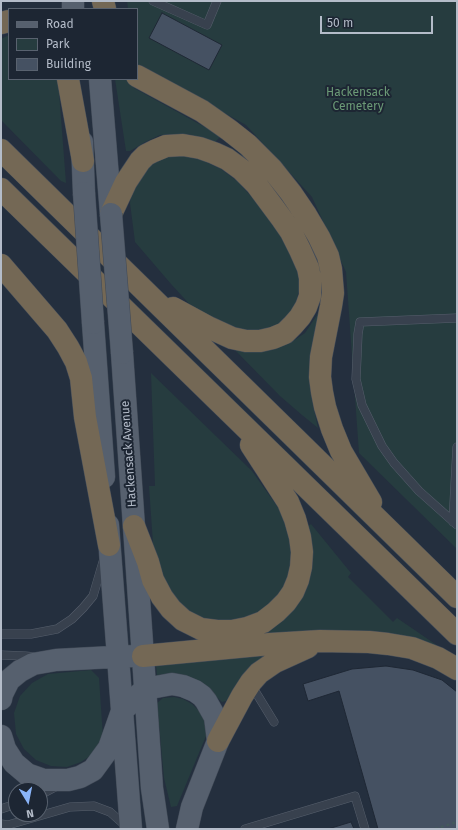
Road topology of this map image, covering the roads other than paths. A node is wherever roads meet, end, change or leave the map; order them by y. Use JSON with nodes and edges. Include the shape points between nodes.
{"nodes":[{"id":1,"x":153,"y":1,"type":"edge"},
{"id":2,"x":217,"y":1,"type":"edge"},
{"id":3,"x":138,"y":77,"type":"edge"},
{"id":4,"x":68,"y":80,"type":"edge"},
{"id":5,"x":78,"y":80,"type":"edge"},
{"id":6,"x":100,"y":80,"type":"edge"},
{"id":7,"x":1,"y":133,"type":"edge"},
{"id":8,"x":1,"y":150,"type":"edge"},
{"id":9,"x":83,"y":161,"type":"junction"},
{"id":10,"x":31,"y":178,"type":"junction"},
{"id":11,"x":1,"y":189,"type":"edge"},
{"id":12,"x":111,"y":214,"type":"junction"},
{"id":13,"x":1,"y":265,"type":"edge"},
{"id":14,"x":149,"y":294,"type":"junction"},
{"id":15,"x":457,"y":318,"type":"edge"},
{"id":16,"x":234,"y":416,"type":"junction"},
{"id":17,"x":457,"y":447,"type":"edge"},
{"id":18,"x":455,"y":523,"type":"edge"},
{"id":19,"x":134,"y":526,"type":"junction"},
{"id":20,"x":387,"y":529,"type":"junction"},
{"id":21,"x":109,"y":544,"type":"junction"},
{"id":22,"x":457,"y":597,"type":"edge"},
{"id":23,"x":1,"y":634,"type":"edge"},
{"id":24,"x":457,"y":634,"type":"edge"},
{"id":25,"x":320,"y":641,"type":"junction"},
{"id":26,"x":1,"y":655,"type":"edge"},
{"id":27,"x":143,"y":656,"type":"junction"},
{"id":28,"x":118,"y":657,"type":"junction"},
{"id":29,"x":56,"y":660,"type":"junction"},
{"id":30,"x":457,"y":669,"type":"edge"},
{"id":31,"x":251,"y":682,"type":"junction"},
{"id":32,"x":145,"y":688,"type":"junction"},
{"id":33,"x":1,"y":699,"type":"edge"},
{"id":34,"x":122,"y":711,"type":"junction"},
{"id":35,"x":274,"y":722,"type":"dead end"},
{"id":36,"x":1,"y":736,"type":"edge"},
{"id":37,"x":218,"y":741,"type":"junction"},
{"id":38,"x":68,"y":780,"type":"junction"},
{"id":39,"x":48,"y":791,"type":"edge"},
{"id":40,"x":1,"y":824,"type":"edge"},
{"id":41,"x":130,"y":829,"type":"edge"},
{"id":42,"x":158,"y":829,"type":"edge"},
{"id":43,"x":187,"y":829,"type":"edge"},
{"id":44,"x":245,"y":829,"type":"edge"},
{"id":45,"x":365,"y":829,"type":"edge"}],
"edges":[{"from":1,"to":2,"type":"lane","via":[[207,25]]},
{"from":3,"to":20,"type":"highway","via":[[202,112],[248,145],[291,193],[319,237],[328,256],[332,281],[320,377],[325,407],[341,451]]},
{"from":4,"to":9,"type":"highway"},
{"from":5,"to":9,"type":"main road"},
{"from":6,"to":12,"type":"main road","name":"Hackensack Avenue"},
{"from":7,"to":10,"type":"highway"},
{"from":8,"to":10,"type":"highway"},
{"from":9,"to":21,"type":"main road","bridge":true},
{"from":10,"to":14,"type":"highway"},
{"from":11,"to":16,"type":"highway"},
{"from":12,"to":14,"type":"highway","via":[[126,182],[146,155],[166,146],[200,148],[227,159],[256,184],[291,232],[310,278],[310,296],[300,317],[285,333],[260,341],[232,338]]},
{"from":12,"to":19,"type":"main road","name":"Hackensack Avenue","bridge":true},
{"from":13,"to":21,"type":"highway","via":[[57,330],[76,362],[81,378],[85,417]]},
{"from":14,"to":20,"type":"highway"},
{"from":15,"to":18,"type":"lane","via":[[360,322],[356,379],[362,405],[382,446],[419,491]]},
{"from":16,"to":19,"type":"highway","via":[[288,502],[295,519],[302,552],[301,567],[293,592],[286,602],[263,622],[247,628],[232,631],[201,629],[183,620],[171,610],[162,597],[153,580]]},
{"from":16,"to":24,"type":"highway"},
{"from":17,"to":18,"type":"lane"},
{"from":19,"to":27,"type":"main road","name":"Hackensack Avenue"},
{"from":20,"to":22,"type":"highway"},
{"from":21,"to":23,"type":"lane","via":[[93,596],[72,619],[57,629],[31,634]]},
{"from":21,"to":28,"type":"main road"},
{"from":25,"to":27,"type":"highway"},
{"from":25,"to":30,"type":"highway","via":[[388,644],[412,648]]},
{"from":25,"to":31,"type":"highway","via":[[275,662]]},
{"from":26,"to":29,"type":"lane"},
{"from":27,"to":28,"type":"main road"},
{"from":27,"to":32,"type":"main road","name":"Hackensack Avenue"},
{"from":28,"to":29,"type":"main road"},
{"from":28,"to":34,"type":"main road"},
{"from":29,"to":33,"type":"main road","via":[[34,664],[20,671],[9,680]]},
{"from":31,"to":35,"type":"lane"},
{"from":31,"to":37,"type":"highway"},
{"from":32,"to":34,"type":"main road"},
{"from":32,"to":37,"type":"main road","via":[[172,684],[198,693],[215,717]]},
{"from":32,"to":42,"type":"main road","name":"Hackensack Avenue","via":[[152,788]]},
{"from":34,"to":38,"type":"main road","via":[[109,748],[93,770]]},
{"from":34,"to":41,"type":"main road"},
{"from":36,"to":38,"type":"main road","via":[[14,764],[27,774],[44,780]]},
{"from":37,"to":43,"type":"main road","via":[[192,807]]},
{"from":38,"to":39,"type":"lane"},
{"from":40,"to":41,"type":"lane","via":[[8,825],[70,807],[94,806],[110,812]]},
{"from":44,"to":45,"type":"lane","via":[[355,796]]}]}
